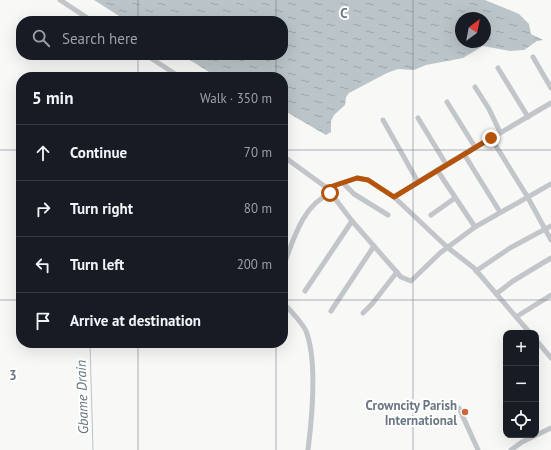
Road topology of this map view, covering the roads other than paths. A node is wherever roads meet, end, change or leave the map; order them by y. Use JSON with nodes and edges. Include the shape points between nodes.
{"nodes":[{"id":1,"x":60,"y":0,"type":"edge"},
{"id":2,"x":84,"y":16,"type":"edge"},
{"id":3,"x":533,"y":57,"type":"dead end"},
{"id":4,"x":154,"y":60,"type":"edge"},
{"id":5,"x":498,"y":68,"type":"dead end"},
{"id":6,"x":172,"y":72,"type":"edge"},
{"id":7,"x":475,"y":87,"type":"dead end"},
{"id":8,"x":551,"y":88,"type":"edge"},
{"id":9,"x":447,"y":102,"type":"dead end"},
{"id":10,"x":551,"y":103,"type":"edge"},
{"id":11,"x":528,"y":116,"type":"junction"},
{"id":12,"x":418,"y":118,"type":"dead end"},
{"id":13,"x":384,"y":120,"type":"dead end"},
{"id":14,"x":500,"y":132,"type":"junction"},
{"id":15,"x":491,"y":138,"type":"junction"},
{"id":16,"x":474,"y":147,"type":"junction"},
{"id":17,"x":464,"y":154,"type":"junction"},
{"id":18,"x":288,"y":160,"type":"edge"},
{"id":19,"x":446,"y":164,"type":"junction"},
{"id":20,"x":437,"y":170,"type":"junction"},
{"id":21,"x":418,"y":182,"type":"junction"},
{"id":22,"x":343,"y":183,"type":"junction"},
{"id":23,"x":551,"y":184,"type":"edge"},
{"id":24,"x":329,"y":191,"type":"junction"},
{"id":25,"x":527,"y":196,"type":"junction"},
{"id":26,"x":394,"y":197,"type":"junction"},
{"id":27,"x":455,"y":198,"type":"junction"},
{"id":28,"x":500,"y":212,"type":"junction"},
{"id":29,"x":388,"y":215,"type":"dead end"},
{"id":30,"x":431,"y":215,"type":"dead end"},
{"id":31,"x":352,"y":221,"type":"junction"},
{"id":32,"x":551,"y":226,"type":"edge"},
{"id":33,"x":475,"y":227,"type":"junction"},
{"id":34,"x":545,"y":229,"type":"junction"},
{"id":35,"x":551,"y":240,"type":"edge"},
{"id":36,"x":374,"y":246,"type":"junction"},
{"id":37,"x":447,"y":247,"type":"junction"},
{"id":38,"x":288,"y":254,"type":"edge"},
{"id":39,"x":551,"y":258,"type":"edge"},
{"id":40,"x":476,"y":271,"type":"junction"},
{"id":41,"x":397,"y":272,"type":"junction"},
{"id":42,"x":305,"y":291,"type":"dead end"},
{"id":43,"x":496,"y":294,"type":"junction"},
{"id":44,"x":550,"y":298,"type":"edge"},
{"id":45,"x":288,"y":309,"type":"edge"},
{"id":46,"x":331,"y":311,"type":"dead end"},
{"id":47,"x":363,"y":313,"type":"dead end"},
{"id":48,"x":516,"y":316,"type":"junction"},
{"id":49,"x":528,"y":330,"type":"edge"},
{"id":50,"x":539,"y":344,"type":"edge"},
{"id":51,"x":551,"y":358,"type":"edge"},
{"id":52,"x":459,"y":408,"type":"dead end"},
{"id":53,"x":551,"y":428,"type":"edge"},
{"id":54,"x":308,"y":450,"type":"edge"},
{"id":55,"x":478,"y":450,"type":"edge"},
{"id":56,"x":511,"y":450,"type":"edge"}],
"edges":[{"from":1,"to":2,"type":"street"},
{"from":3,"to":8,"type":"street"},
{"from":4,"to":6,"type":"street"},
{"from":5,"to":11,"type":"street"},
{"from":7,"to":14,"type":"street"},
{"from":9,"to":16,"type":"street"},
{"from":10,"to":11,"type":"street"},
{"from":11,"to":14,"type":"street"},
{"from":12,"to":19,"type":"street"},
{"from":13,"to":21,"type":"street"},
{"from":14,"to":15,"type":"street"},
{"from":15,"to":16,"type":"street"},
{"from":15,"to":25,"type":"street"},
{"from":16,"to":17,"type":"street"},
{"from":17,"to":19,"type":"street"},
{"from":17,"to":28,"type":"street"},
{"from":18,"to":24,"type":"street"},
{"from":19,"to":20,"type":"street"},
{"from":20,"to":21,"type":"street"},
{"from":20,"to":27,"type":"street"},
{"from":21,"to":26,"type":"street"},
{"from":22,"to":24,"type":"street"},
{"from":22,"to":26,"type":"street","via":[[357,178],[368,180]]},
{"from":22,"to":29,"type":"street","via":[[354,194]]},
{"from":23,"to":25,"type":"street"},
{"from":24,"to":31,"type":"street"},
{"from":24,"to":38,"type":"street","via":[[305,216]]},
{"from":25,"to":28,"type":"street"},
{"from":25,"to":34,"type":"street"},
{"from":26,"to":37,"type":"street"},
{"from":27,"to":30,"type":"street"},
{"from":27,"to":33,"type":"street"},
{"from":28,"to":33,"type":"street"},
{"from":31,"to":36,"type":"street"},
{"from":31,"to":42,"type":"street"},
{"from":32,"to":34,"type":"street"},
{"from":33,"to":37,"type":"street"},
{"from":34,"to":35,"type":"street"},
{"from":34,"to":40,"type":"street"},
{"from":36,"to":41,"type":"street"},
{"from":36,"to":46,"type":"street"},
{"from":37,"to":40,"type":"street"},
{"from":37,"to":41,"type":"street","via":[[411,281],[405,280]]},
{"from":39,"to":43,"type":"street"},
{"from":40,"to":43,"type":"street"},
{"from":41,"to":47,"type":"street"},
{"from":43,"to":48,"type":"street"},
{"from":44,"to":48,"type":"street"},
{"from":45,"to":54,"type":"street","via":[[306,331],[310,352],[312,391]]},
{"from":48,"to":49,"type":"street"},
{"from":50,"to":51,"type":"street"},
{"from":52,"to":55,"type":"street"},
{"from":53,"to":56,"type":"street"}]}
